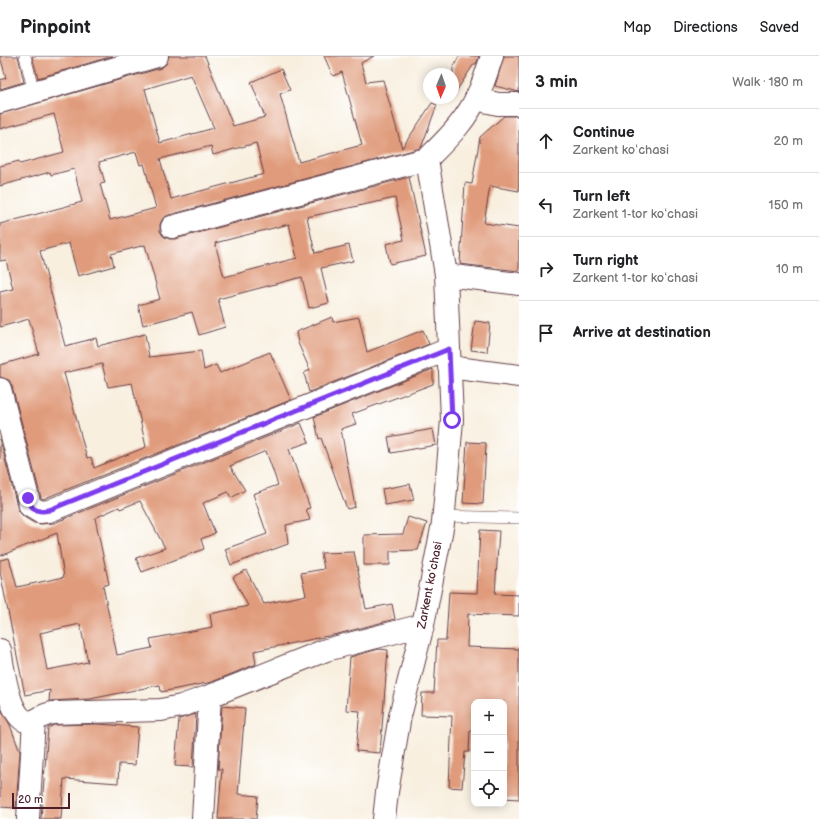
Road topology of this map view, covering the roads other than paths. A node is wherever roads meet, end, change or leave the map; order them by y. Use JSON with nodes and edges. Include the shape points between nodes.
{"nodes":[{"id":1,"x":24,"y":56,"type":"edge"},
{"id":2,"x":157,"y":56,"type":"edge"},
{"id":3,"x":492,"y":56,"type":"edge"},
{"id":4,"x":34,"y":93,"type":"junction"},
{"id":5,"x":476,"y":99,"type":"junction"},
{"id":6,"x":0,"y":102,"type":"edge"},
{"id":7,"x":519,"y":104,"type":"edge"},
{"id":8,"x":427,"y":159,"type":"junction"},
{"id":9,"x":172,"y":227,"type":"dead end"},
{"id":10,"x":446,"y":275,"type":"junction"},
{"id":11,"x":519,"y":284,"type":"edge"},
{"id":12,"x":449,"y":358,"type":"junction"},
{"id":13,"x":519,"y":376,"type":"edge"},
{"id":14,"x":0,"y":389,"type":"edge"},
{"id":15,"x":443,"y":516,"type":"junction"},
{"id":16,"x":519,"y":518,"type":"edge"},
{"id":17,"x":422,"y":625,"type":"junction"},
{"id":18,"x":0,"y":650,"type":"edge"},
{"id":19,"x":210,"y":696,"type":"junction"},
{"id":20,"x":34,"y":721,"type":"junction"},
{"id":21,"x":28,"y":819,"type":"edge"},
{"id":22,"x":203,"y":819,"type":"edge"},
{"id":23,"x":384,"y":819,"type":"edge"}],
"edges":[{"from":1,"to":4,"type":"lane"},
{"from":2,"to":4,"type":"street"},
{"from":3,"to":5,"type":"street"},
{"from":4,"to":6,"type":"street"},
{"from":5,"to":7,"type":"street","via":[[498,104]]},
{"from":5,"to":8,"type":"street","via":[[452,134]]},
{"from":8,"to":9,"type":"street"},
{"from":8,"to":10,"type":"street","name":"Zarkent koʻchasi"},
{"from":10,"to":11,"type":"street"},
{"from":10,"to":12,"type":"street","name":"Zarkent koʻchasi"},
{"from":12,"to":13,"type":"street"},
{"from":12,"to":14,"type":"street","via":[[40,512],[30,506]]},
{"from":12,"to":15,"type":"street","name":"Zarkent koʻchasi","via":[[452,420]]},
{"from":15,"to":16,"type":"lane"},
{"from":15,"to":17,"type":"street","name":"Zarkent koʻchasi"},
{"from":17,"to":19,"type":"street","via":[[326,650]]},
{"from":17,"to":23,"type":"street","name":"Zarkent koʻchasi","via":[[400,716]]},
{"from":18,"to":20,"type":"street","via":[[15,712],[23,719]]},
{"from":19,"to":20,"type":"street","via":[[161,710],[53,713],[44,714]]},
{"from":19,"to":22,"type":"street"},
{"from":20,"to":21,"type":"street"}]}
